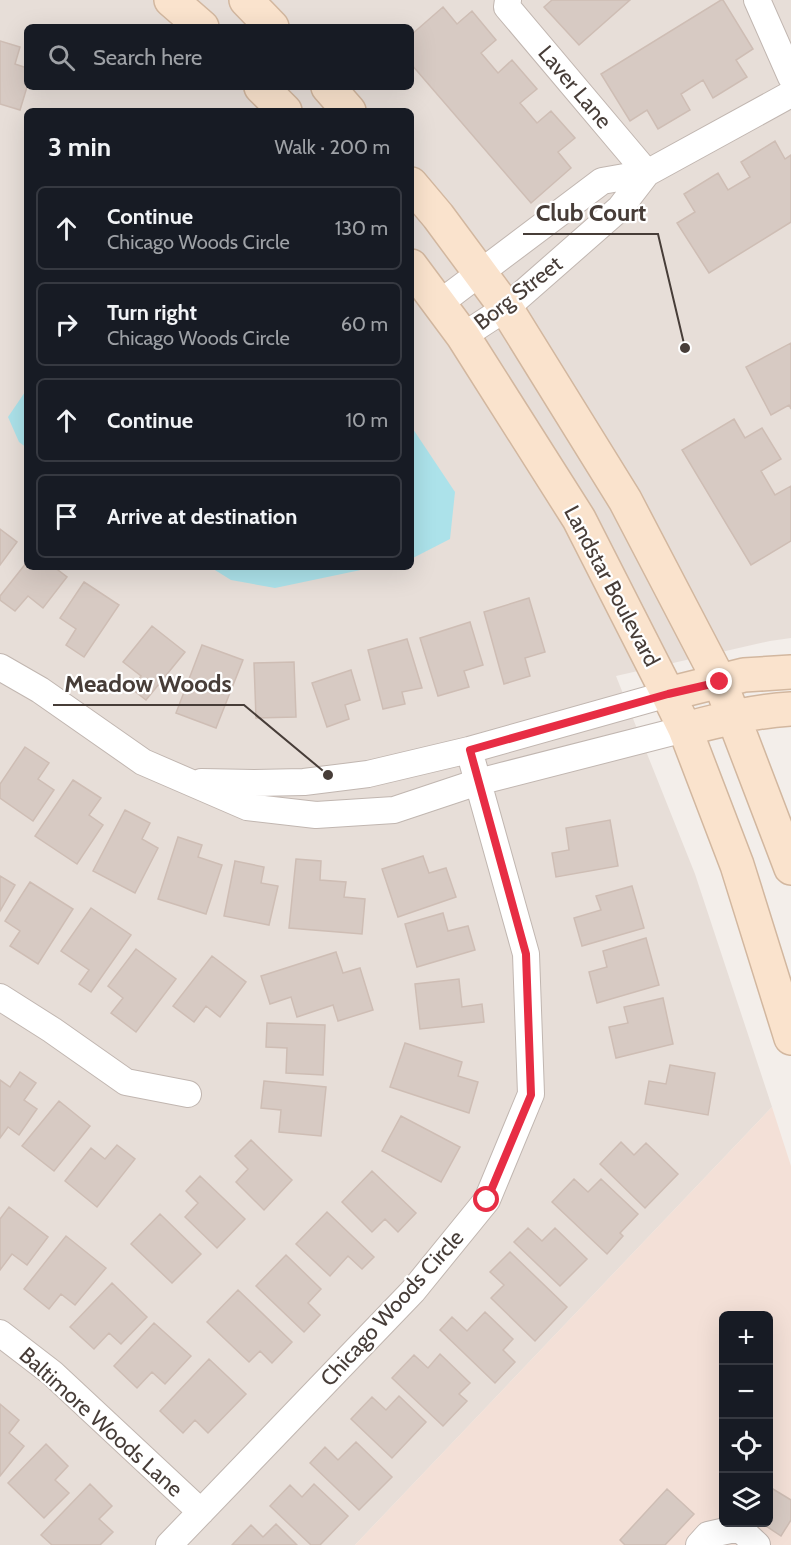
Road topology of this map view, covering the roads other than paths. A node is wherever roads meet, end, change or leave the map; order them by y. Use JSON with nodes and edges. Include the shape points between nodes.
{"nodes":[{"id":1,"x":171,"y":0,"type":"edge"},
{"id":2,"x":246,"y":0,"type":"edge"},
{"id":3,"x":508,"y":0,"type":"edge"},
{"id":4,"x":757,"y":0,"type":"edge"},
{"id":5,"x":199,"y":24,"type":"edge"},
{"id":6,"x":269,"y":24,"type":"edge"},
{"id":7,"x":791,"y":77,"type":"edge"},
{"id":8,"x":264,"y":90,"type":"edge"},
{"id":9,"x":331,"y":90,"type":"edge"},
{"id":10,"x":791,"y":94,"type":"edge"},
{"id":11,"x":282,"y":108,"type":"edge"},
{"id":12,"x":346,"y":108,"type":"edge"},
{"id":13,"x":646,"y":173,"type":"junction"},
{"id":14,"x":414,"y":188,"type":"edge"},
{"id":15,"x":414,"y":270,"type":"edge"},
{"id":16,"x":481,"y":273,"type":"junction"},
{"id":17,"x":440,"y":303,"type":"junction"},
{"id":18,"x":506,"y":308,"type":"junction"},
{"id":19,"x":463,"y":336,"type":"junction"},
{"id":20,"x":0,"y":667,"type":"edge"},
{"id":21,"x":791,"y":672,"type":"edge"},
{"id":22,"x":720,"y":682,"type":"junction"},
{"id":23,"x":668,"y":694,"type":"junction"},
{"id":24,"x":791,"y":709,"type":"edge"},
{"id":25,"x":734,"y":716,"type":"junction"},
{"id":26,"x":685,"y":729,"type":"junction"},
{"id":27,"x":470,"y":750,"type":"junction"},
{"id":28,"x":186,"y":782,"type":"junction"},
{"id":29,"x":477,"y":782,"type":"junction"},
{"id":30,"x":791,"y":868,"type":"edge"},
{"id":31,"x":0,"y":998,"type":"edge"},
{"id":32,"x":791,"y":1038,"type":"edge"},
{"id":33,"x":188,"y":1094,"type":"dead end"},
{"id":34,"x":0,"y":1333,"type":"edge"},
{"id":35,"x":201,"y":1512,"type":"junction"},
{"id":36,"x":169,"y":1545,"type":"edge"},
{"id":37,"x":699,"y":1545,"type":"edge"},
{"id":38,"x":757,"y":1545,"type":"edge"}],
"edges":[{"from":1,"to":5,"type":"street"},
{"from":2,"to":6,"type":"street"},
{"from":3,"to":13,"type":"street","name":"Laver Lane","via":[[507,7]]},
{"from":4,"to":7,"type":"street"},
{"from":8,"to":11,"type":"street"},
{"from":9,"to":12,"type":"street"},
{"from":10,"to":13,"type":"street","name":"Borg Street"},
{"from":13,"to":16,"type":"street","name":"Borg Street","via":[[602,181]]},
{"from":13,"to":18,"type":"street","name":"Borg Street","via":[[620,208]]},
{"from":14,"to":16,"type":"street"},
{"from":15,"to":17,"type":"street","name":"Landstar Boulevard"},
{"from":16,"to":17,"type":"street","name":"Borg Street"},
{"from":16,"to":18,"type":"street"},
{"from":17,"to":19,"type":"street","name":"Landstar Boulevard"},
{"from":18,"to":19,"type":"street","name":"Borg Street"},
{"from":18,"to":22,"type":"street","via":[[625,500]]},
{"from":19,"to":23,"type":"street","name":"Landstar Boulevard","via":[[579,519]]},
{"from":20,"to":28,"type":"street","via":[[143,762]]},
{"from":21,"to":22,"type":"street","via":[[744,675]]},
{"from":22,"to":23,"type":"street"},
{"from":22,"to":25,"type":"street"},
{"from":23,"to":26,"type":"street","name":"Landstar Boulevard"},
{"from":23,"to":27,"type":"street"},
{"from":24,"to":25,"type":"street"},
{"from":25,"to":26,"type":"street"},
{"from":25,"to":30,"type":"street"},
{"from":26,"to":29,"type":"street"},
{"from":26,"to":32,"type":"street","name":"Landstar Boulevard","via":[[737,865]]},
{"from":27,"to":28,"type":"street","via":[[368,774],[304,782]]},
{"from":27,"to":29,"type":"street","name":"Chicago Woods Circle"},
{"from":28,"to":29,"type":"street","via":[[247,807],[316,815],[394,810]]},
{"from":29,"to":35,"type":"street","name":"Chicago Woods Circle","via":[[526,954],[531,1095],[487,1200],[413,1291]]},
{"from":31,"to":33,"type":"street","via":[[126,1083]]},
{"from":34,"to":35,"type":"street","name":"Baltimore Woods Lane","via":[[52,1373]]},
{"from":35,"to":36,"type":"street","name":"Chicago Woods Circle"},
{"from":37,"to":38,"type":"street","via":[[708,1535],[739,1528]]}]}
